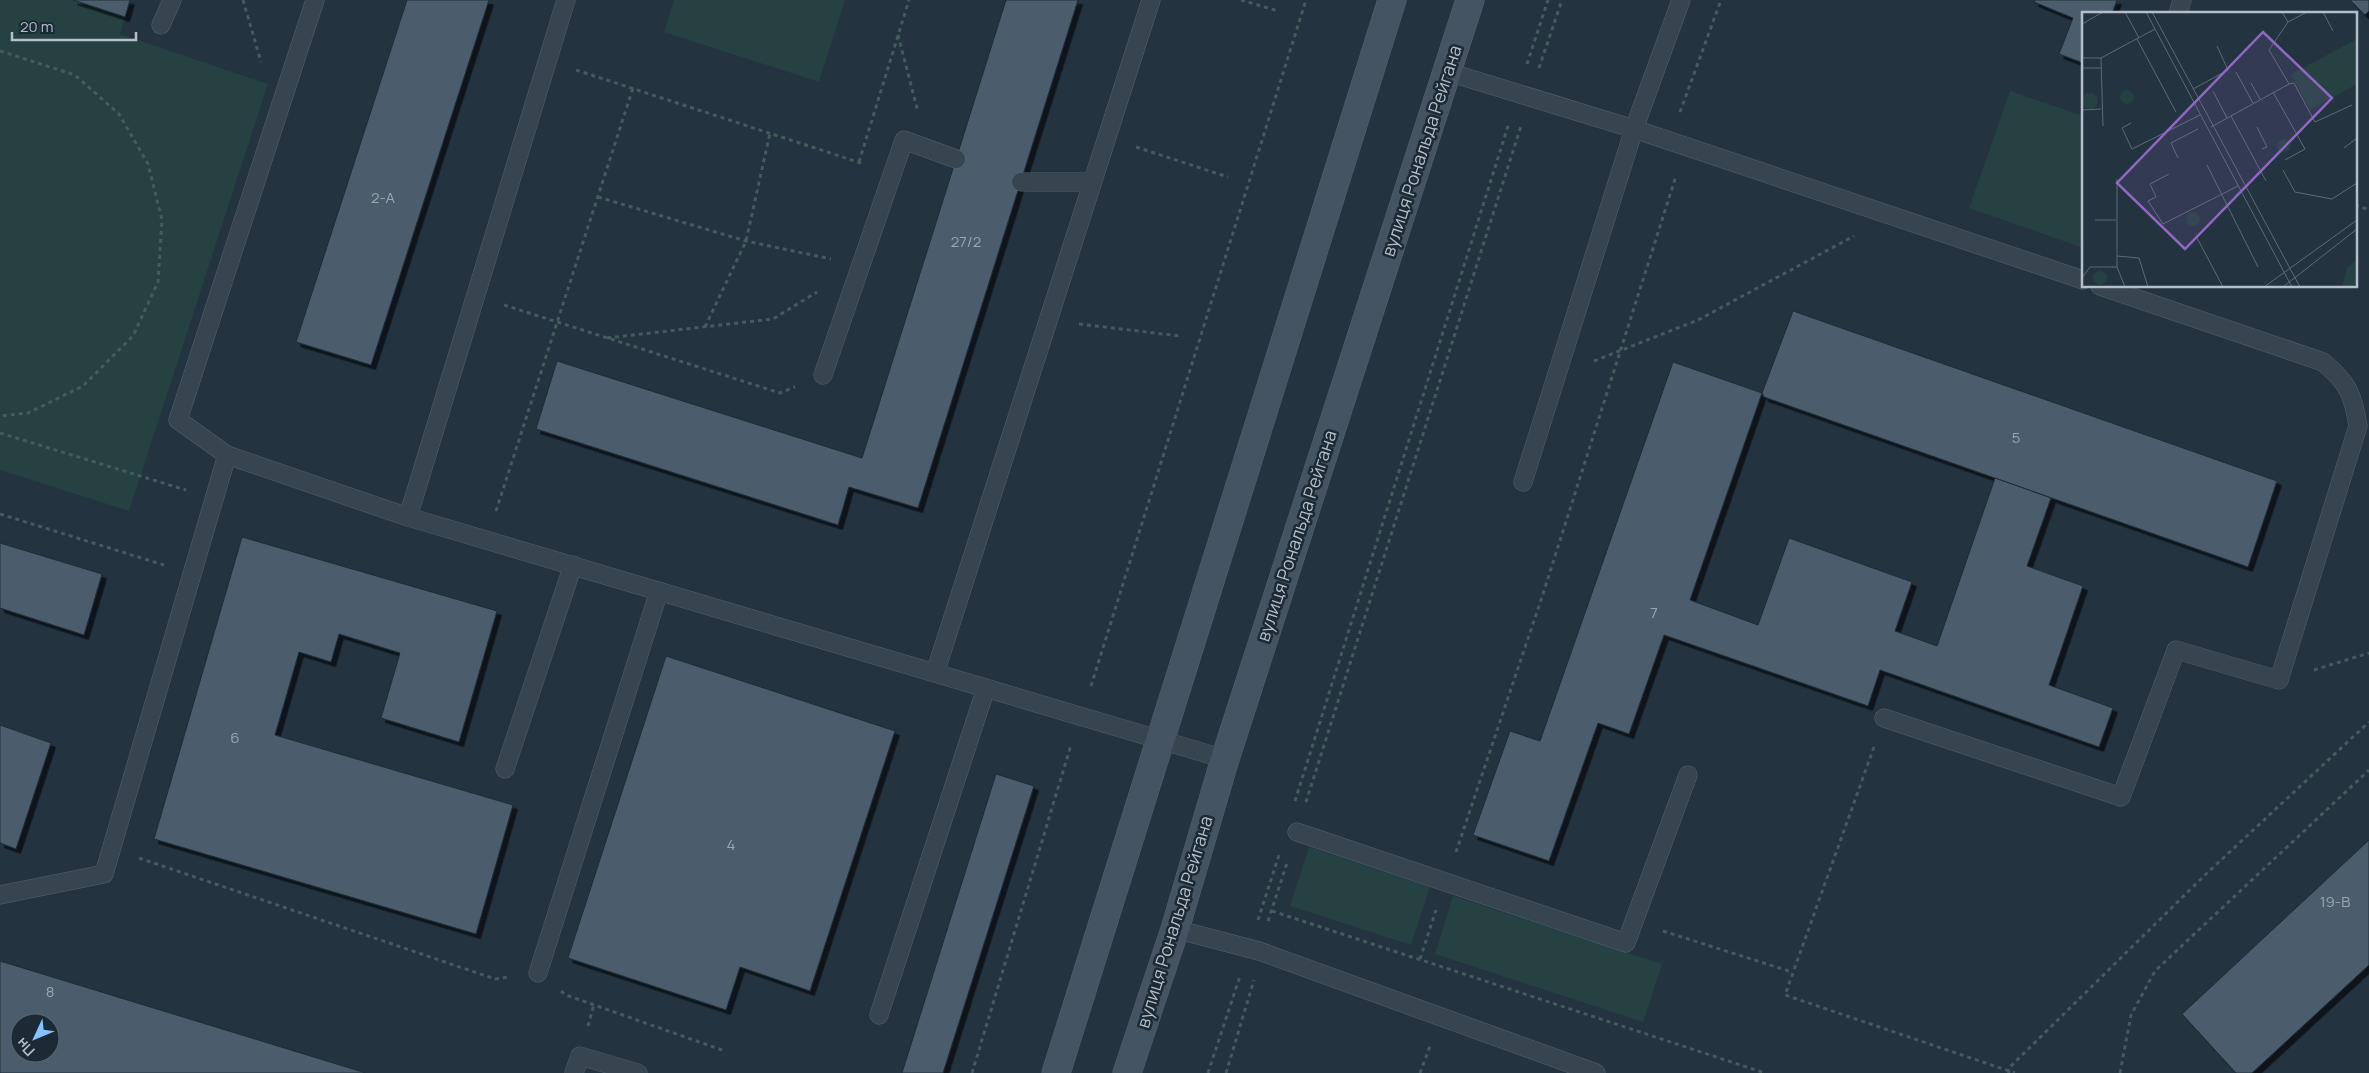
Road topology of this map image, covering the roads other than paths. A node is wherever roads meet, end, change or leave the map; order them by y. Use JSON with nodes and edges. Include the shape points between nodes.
{"nodes":[{"id":1,"x":172,"y":0,"type":"edge"},
{"id":2,"x":316,"y":0,"type":"edge"},
{"id":3,"x":566,"y":0,"type":"edge"},
{"id":4,"x":1151,"y":0,"type":"edge"},
{"id":5,"x":1392,"y":0,"type":"edge"},
{"id":6,"x":1470,"y":0,"type":"edge"},
{"id":7,"x":1681,"y":0,"type":"edge"},
{"id":8,"x":161,"y":24,"type":"dead end"},
{"id":9,"x":1448,"y":72,"type":"junction"},
{"id":10,"x":1634,"y":129,"type":"junction"},
{"id":11,"x":956,"y":159,"type":"dead end"},
{"id":12,"x":1021,"y":182,"type":"dead end"},
{"id":13,"x":1092,"y":182,"type":"junction"},
{"id":14,"x":2082,"y":280,"type":"edge"},
{"id":15,"x":2106,"y":288,"type":"edge"},
{"id":16,"x":823,"y":375,"type":"road end"},
{"id":17,"x":227,"y":454,"type":"junction"},
{"id":18,"x":1523,"y":482,"type":"dead end"},
{"id":19,"x":408,"y":517,"type":"junction"},
{"id":20,"x":573,"y":566,"type":"junction"},
{"id":21,"x":659,"y":591,"type":"junction"},
{"id":22,"x":935,"y":673,"type":"junction"},
{"id":23,"x":986,"y":688,"type":"junction"},
{"id":24,"x":1884,"y":718,"type":"road end"},
{"id":25,"x":1160,"y":740,"type":"junction"},
{"id":26,"x":1225,"y":759,"type":"junction"},
{"id":27,"x":505,"y":769,"type":"dead end"},
{"id":28,"x":1688,"y":775,"type":"dead end"},
{"id":29,"x":1297,"y":832,"type":"road end"},
{"id":30,"x":0,"y":894,"type":"edge"},
{"id":31,"x":1175,"y":929,"type":"junction"},
{"id":32,"x":538,"y":973,"type":"road end"},
{"id":33,"x":879,"y":1015,"type":"dead end"},
{"id":34,"x":574,"y":1073,"type":"edge"},
{"id":35,"x":638,"y":1073,"type":"edge"},
{"id":36,"x":1056,"y":1073,"type":"edge"},
{"id":37,"x":1127,"y":1073,"type":"edge"},
{"id":38,"x":1596,"y":1073,"type":"edge"}],
"edges":[{"from":1,"to":8,"type":"lane"},
{"from":2,"to":17,"type":"lane","via":[[178,420]]},
{"from":3,"to":19,"type":"lane"},
{"from":4,"to":13,"type":"lane"},
{"from":5,"to":25,"type":"main road"},
{"from":6,"to":9,"type":"main road","name":"вулиця Рональда Рейгана"},
{"from":7,"to":10,"type":"lane"},
{"from":9,"to":10,"type":"lane"},
{"from":9,"to":26,"type":"main road","name":"вулиця Рональда Рейгана"},
{"from":10,"to":14,"type":"lane"},
{"from":10,"to":18,"type":"lane"},
{"from":11,"to":16,"type":"lane","via":[[904,140]]},
{"from":12,"to":13,"type":"lane"},
{"from":13,"to":22,"type":"lane"},
{"from":15,"to":24,"type":"lane","via":[[2323,362],[2341,377],[2354,401],[2358,426],[2279,680],[2176,650],[2121,798]]},
{"from":17,"to":19,"type":"lane"},
{"from":17,"to":30,"type":"lane","via":[[104,874]]},
{"from":19,"to":20,"type":"lane"},
{"from":20,"to":21,"type":"lane"},
{"from":20,"to":27,"type":"lane"},
{"from":21,"to":22,"type":"lane"},
{"from":21,"to":32,"type":"lane"},
{"from":22,"to":23,"type":"lane"},
{"from":23,"to":25,"type":"lane"},
{"from":23,"to":33,"type":"lane"},
{"from":25,"to":26,"type":"lane"},
{"from":25,"to":36,"type":"main road"},
{"from":26,"to":31,"type":"main road","name":"вулиця Рональда Рейгана"},
{"from":28,"to":29,"type":"lane","via":[[1626,943]]},
{"from":31,"to":37,"type":"main road","name":"вулиця Рональда Рейгана"},
{"from":31,"to":38,"type":"lane","via":[[1254,949]]},
{"from":34,"to":35,"type":"lane","via":[[580,1056]]}]}
